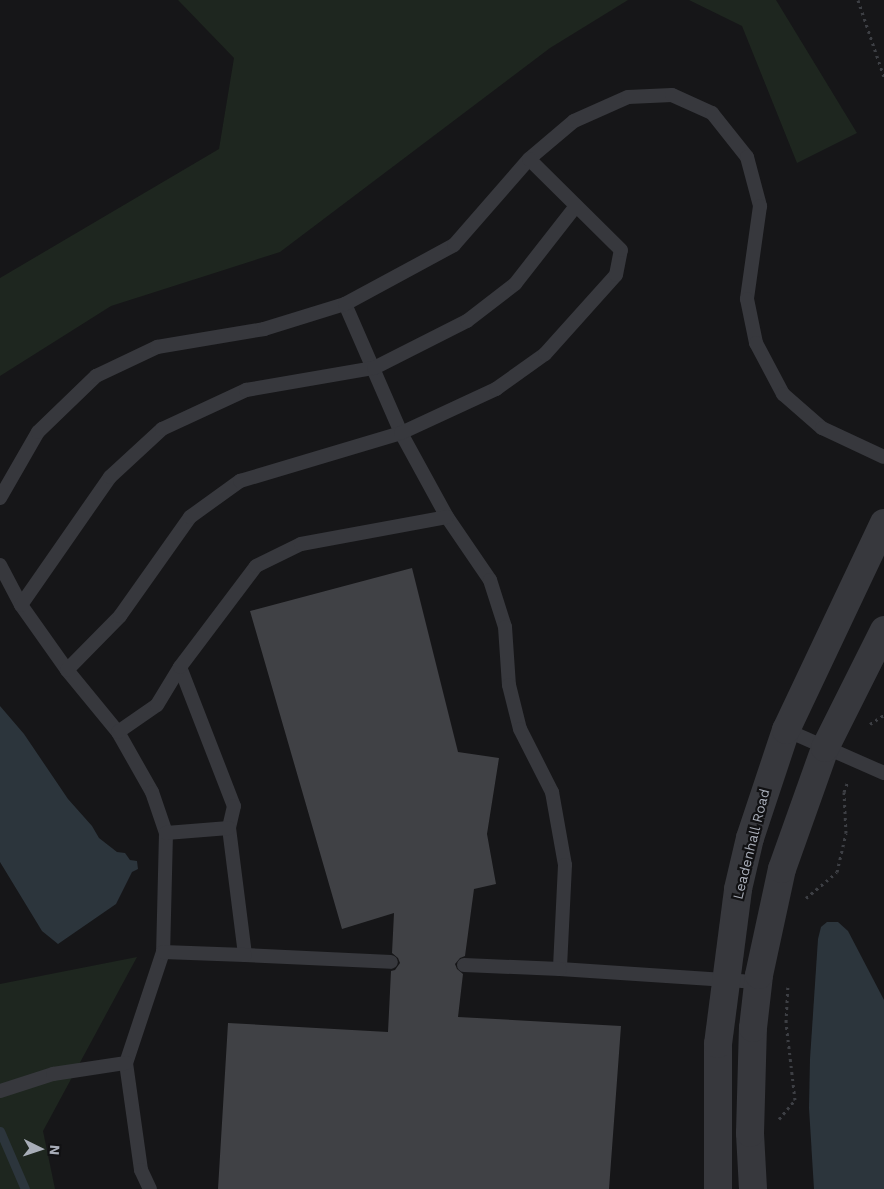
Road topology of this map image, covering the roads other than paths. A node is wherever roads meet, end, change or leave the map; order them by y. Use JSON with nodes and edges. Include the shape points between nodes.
{"nodes":[{"id":1,"x":529,"y":159,"type":"junction"},
{"id":2,"x":576,"y":206,"type":"junction"},
{"id":3,"x":345,"y":304,"type":"junction"},
{"id":4,"x":374,"y":368,"type":"junction"},
{"id":5,"x":401,"y":433,"type":"junction"},
{"id":6,"x":884,"y":457,"type":"edge"},
{"id":7,"x":0,"y":498,"type":"edge"},
{"id":8,"x":447,"y":517,"type":"junction"},
{"id":9,"x":884,"y":523,"type":"edge"},
{"id":10,"x":0,"y":565,"type":"edge"},
{"id":11,"x":20,"y":604,"type":"junction"},
{"id":12,"x":884,"y":630,"type":"edge"},
{"id":13,"x":180,"y":667,"type":"junction"},
{"id":14,"x":67,"y":670,"type":"junction"},
{"id":15,"x":786,"y":730,"type":"junction"},
{"id":16,"x":118,"y":732,"type":"junction"},
{"id":17,"x":825,"y":748,"type":"junction"},
{"id":18,"x":884,"y":773,"type":"edge"},
{"id":19,"x":229,"y":828,"type":"junction"},
{"id":20,"x":166,"y":833,"type":"junction"},
{"id":21,"x":163,"y":952,"type":"junction"},
{"id":22,"x":245,"y":955,"type":"junction"},
{"id":23,"x":391,"y":962,"type":"dead end"},
{"id":24,"x":464,"y":965,"type":"dead end"},
{"id":25,"x":560,"y":969,"type":"junction"},
{"id":26,"x":725,"y":980,"type":"junction"},
{"id":27,"x":758,"y":982,"type":"junction"},
{"id":28,"x":126,"y":1063,"type":"junction"},
{"id":29,"x":0,"y":1091,"type":"edge"},
{"id":30,"x":150,"y":1189,"type":"edge"},
{"id":31,"x":718,"y":1189,"type":"edge"},
{"id":32,"x":753,"y":1189,"type":"edge"}],
"edges":[{"from":1,"to":2,"type":"lane"},
{"from":1,"to":3,"type":"lane","via":[[454,245]]},
{"from":1,"to":6,"type":"lane","via":[[574,122],[628,97],[672,95],[712,113],[747,157],[760,206],[747,299],[756,343],[783,394],[822,428]]},
{"from":2,"to":4,"type":"lane","via":[[515,284],[468,321]]},
{"from":2,"to":5,"type":"lane","via":[[621,250],[616,275],[545,354],[496,389]]},
{"from":3,"to":4,"type":"lane"},
{"from":3,"to":7,"type":"lane","via":[[264,329],[157,347],[96,376],[38,432]]},
{"from":4,"to":5,"type":"lane"},
{"from":4,"to":11,"type":"lane","via":[[246,390],[162,428],[110,477]]},
{"from":5,"to":8,"type":"lane"},
{"from":5,"to":14,"type":"lane","via":[[240,481],[190,516],[120,616]]},
{"from":8,"to":13,"type":"lane","via":[[301,544],[256,566]]},
{"from":8,"to":25,"type":"lane","via":[[490,580],[505,627],[509,685],[520,730],[552,792],[565,865]]},
{"from":9,"to":15,"type":"street","name":"Leadenhall Road"},
{"from":10,"to":11,"type":"lane"},
{"from":11,"to":14,"type":"lane"},
{"from":12,"to":17,"type":"street"},
{"from":13,"to":16,"type":"lane","via":[[157,705]]},
{"from":13,"to":19,"type":"lane","via":[[234,806]]},
{"from":14,"to":16,"type":"lane"},
{"from":15,"to":17,"type":"lane"},
{"from":15,"to":26,"type":"street","name":"Leadenhall Road","via":[[750,838],[738,889]]},
{"from":16,"to":20,"type":"lane","via":[[152,792]]},
{"from":17,"to":18,"type":"lane"},
{"from":17,"to":27,"type":"street","via":[[782,869]]},
{"from":19,"to":20,"type":"lane"},
{"from":19,"to":22,"type":"lane"},
{"from":20,"to":21,"type":"lane"},
{"from":21,"to":22,"type":"lane"},
{"from":21,"to":28,"type":"lane"},
{"from":22,"to":23,"type":"lane"},
{"from":24,"to":25,"type":"lane"},
{"from":25,"to":26,"type":"lane"},
{"from":26,"to":27,"type":"lane"},
{"from":26,"to":31,"type":"street","name":"Leadenhall Road","via":[[718,1044]]},
{"from":27,"to":32,"type":"street","via":[[753,1028],[750,1133]]},
{"from":28,"to":29,"type":"lane","via":[[53,1074]]},
{"from":28,"to":30,"type":"lane","via":[[141,1170]]}]}
